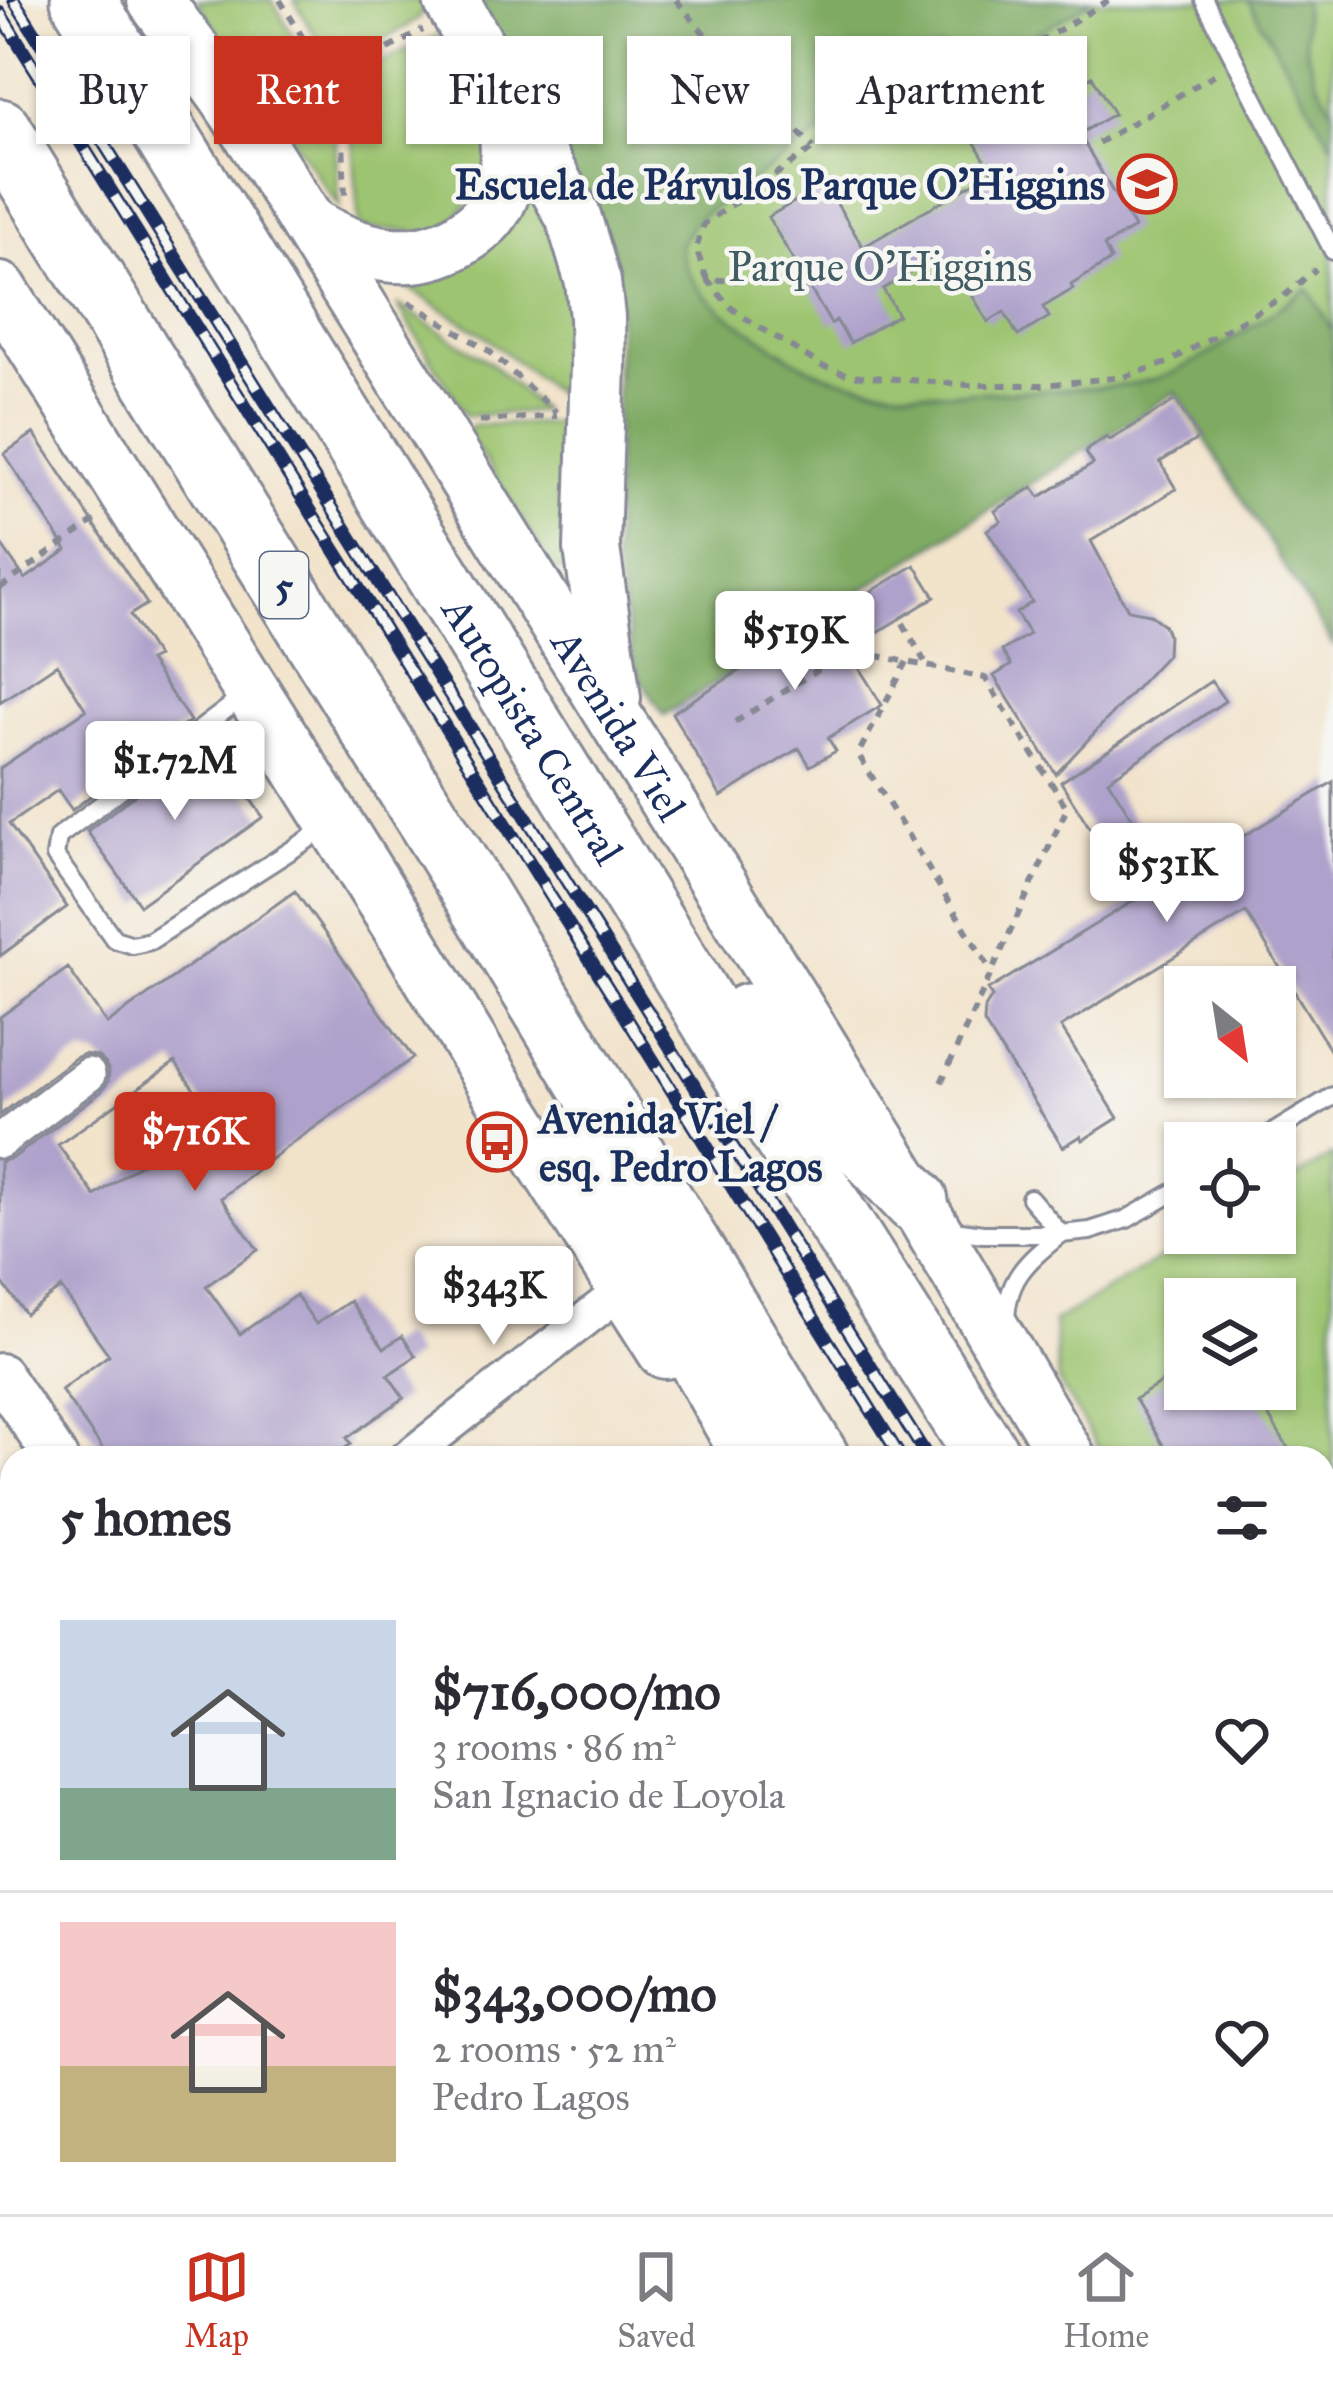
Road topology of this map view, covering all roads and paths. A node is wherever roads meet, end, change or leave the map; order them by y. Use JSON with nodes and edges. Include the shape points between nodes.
{"nodes":[{"id":1,"x":83,"y":0,"type":"edge"},
{"id":2,"x":155,"y":0,"type":"edge"},
{"id":3,"x":280,"y":0,"type":"edge"},
{"id":4,"x":676,"y":0,"type":"edge"},
{"id":5,"x":1109,"y":0,"type":"edge"},
{"id":6,"x":1204,"y":0,"type":"edge"},
{"id":7,"x":454,"y":5,"type":"edge"},
{"id":8,"x":302,"y":36,"type":"edge"},
{"id":9,"x":472,"y":36,"type":"edge"},
{"id":10,"x":382,"y":49,"type":"edge"},
{"id":11,"x":1235,"y":62,"type":"junction"},
{"id":12,"x":0,"y":131,"type":"edge"},
{"id":13,"x":1098,"y":143,"type":"dead end"},
{"id":14,"x":343,"y":144,"type":"edge"},
{"id":15,"x":507,"y":144,"type":"edge"},
{"id":16,"x":533,"y":144,"type":"edge"},
{"id":17,"x":814,"y":148,"type":"junction"},
{"id":18,"x":308,"y":224,"type":"junction"},
{"id":19,"x":362,"y":250,"type":"junction"},
{"id":20,"x":1333,"y":250,"type":"edge"},
{"id":21,"x":1316,"y":269,"type":"dead end"},
{"id":22,"x":760,"y":273,"type":"dead end"},
{"id":23,"x":707,"y":279,"type":"junction"},
{"id":24,"x":0,"y":290,"type":"edge"},
{"id":25,"x":465,"y":422,"type":"dead end"},
{"id":26,"x":129,"y":496,"type":"junction"},
{"id":27,"x":0,"y":588,"type":"edge"},
{"id":28,"x":903,"y":623,"type":"dead end"},
{"id":29,"x":907,"y":662,"type":"junction"},
{"id":30,"x":927,"y":666,"type":"junction"},
{"id":31,"x":252,"y":691,"type":"junction"},
{"id":32,"x":616,"y":718,"type":"junction"},
{"id":33,"x":735,"y":722,"type":"dead end"},
{"id":34,"x":335,"y":822,"type":"junction"},
{"id":35,"x":620,"y":871,"type":"junction"},
{"id":36,"x":477,"y":897,"type":"junction"},
{"id":37,"x":992,"y":972,"type":"junction"},
{"id":38,"x":88,"y":1075,"type":"dead end"},
{"id":39,"x":939,"y":1087,"type":"dead end"},
{"id":40,"x":1333,"y":1096,"type":"edge"},
{"id":41,"x":1290,"y":1122,"type":"edge"},
{"id":42,"x":0,"y":1141,"type":"edge"},
{"id":43,"x":1030,"y":1198,"type":"dead end"},
{"id":44,"x":1164,"y":1198,"type":"edge"},
{"id":45,"x":923,"y":1213,"type":"junction"},
{"id":46,"x":1060,"y":1234,"type":"junction"},
{"id":47,"x":624,"y":1289,"type":"junction"},
{"id":48,"x":1011,"y":1360,"type":"junction"},
{"id":49,"x":0,"y":1376,"type":"edge"},
{"id":50,"x":48,"y":1446,"type":"edge"},
{"id":51,"x":422,"y":1446,"type":"edge"},
{"id":52,"x":728,"y":1446,"type":"edge"},
{"id":53,"x":749,"y":1446,"type":"edge"},
{"id":54,"x":811,"y":1446,"type":"edge"},
{"id":55,"x":980,"y":1446,"type":"edge"},
{"id":56,"x":1061,"y":1446,"type":"edge"}],
"edges":[{"from":1,"to":35,"type":"highway","name":"Autopista Central"},
{"from":2,"to":18,"type":"main road","name":"Avenida Viel"},
{"from":3,"to":8,"type":"path"},
{"from":4,"to":17,"type":"path"},
{"from":5,"to":17,"type":"path","via":[[1001,64],[906,75]]},
{"from":6,"to":11,"type":"lane"},
{"from":7,"to":9,"type":"main road"},
{"from":7,"to":10,"type":"path"},
{"from":11,"to":13,"type":"path"},
{"from":11,"to":20,"type":"lane"},
{"from":12,"to":36,"type":"highway","number":"5"},
{"from":14,"to":19,"type":"path","via":[[346,226]]},
{"from":15,"to":19,"type":"main road","via":[[501,197],[455,243],[399,256]]},
{"from":16,"to":32,"type":"main road","via":[[574,216],[593,281],[592,548]]},
{"from":17,"to":23,"type":"path","via":[[704,224],[697,248]]},
{"from":18,"to":19,"type":"main road"},
{"from":18,"to":32,"type":"main road","name":"Avenida Viel"},
{"from":19,"to":25,"type":"path","via":[[383,287],[489,352],[561,416]]},
{"from":21,"to":23,"type":"path","via":[[1283,297],[1167,362],[1124,377],[1043,385],[849,375],[742,316]]},
{"from":22,"to":23,"type":"path"},
{"from":24,"to":26,"type":"main road"},
{"from":26,"to":27,"type":"path"},
{"from":26,"to":31,"type":"main road"},
{"from":28,"to":30,"type":"path"},
{"from":29,"to":30,"type":"path"},
{"from":29,"to":33,"type":"path","via":[[849,650]]},
{"from":29,"to":37,"type":"path","via":[[858,754]]},
{"from":30,"to":37,"type":"path","via":[[985,678],[1067,808]]},
{"from":31,"to":34,"type":"main road"},
{"from":31,"to":34,"type":"lane","via":[[58,837],[55,856],[114,939],[133,945]]},
{"from":32,"to":45,"type":"main road","name":"Avenida Viel"},
{"from":34,"to":47,"type":"main road"},
{"from":35,"to":45,"type":"highway"},
{"from":35,"to":55,"type":"highway","name":"Autopista Central"},
{"from":36,"to":53,"type":"highway","via":[[577,1136]]},
{"from":36,"to":54,"type":"highway","number":"5"},
{"from":37,"to":39,"type":"path"},
{"from":38,"to":42,"type":"street"},
{"from":40,"to":41,"type":"lane"},
{"from":43,"to":46,"type":"lane"},
{"from":44,"to":46,"type":"lane","via":[[1127,1219]]},
{"from":45,"to":46,"type":"lane","via":[[955,1232]]},
{"from":45,"to":48,"type":"main road","name":"Avenida Viel"},
{"from":46,"to":48,"type":"lane","via":[[1012,1283]]},
{"from":47,"to":51,"type":"street"},
{"from":47,"to":52,"type":"main road"},
{"from":48,"to":56,"type":"main road","name":"Avenida Viel"},
{"from":49,"to":50,"type":"street"}]}
